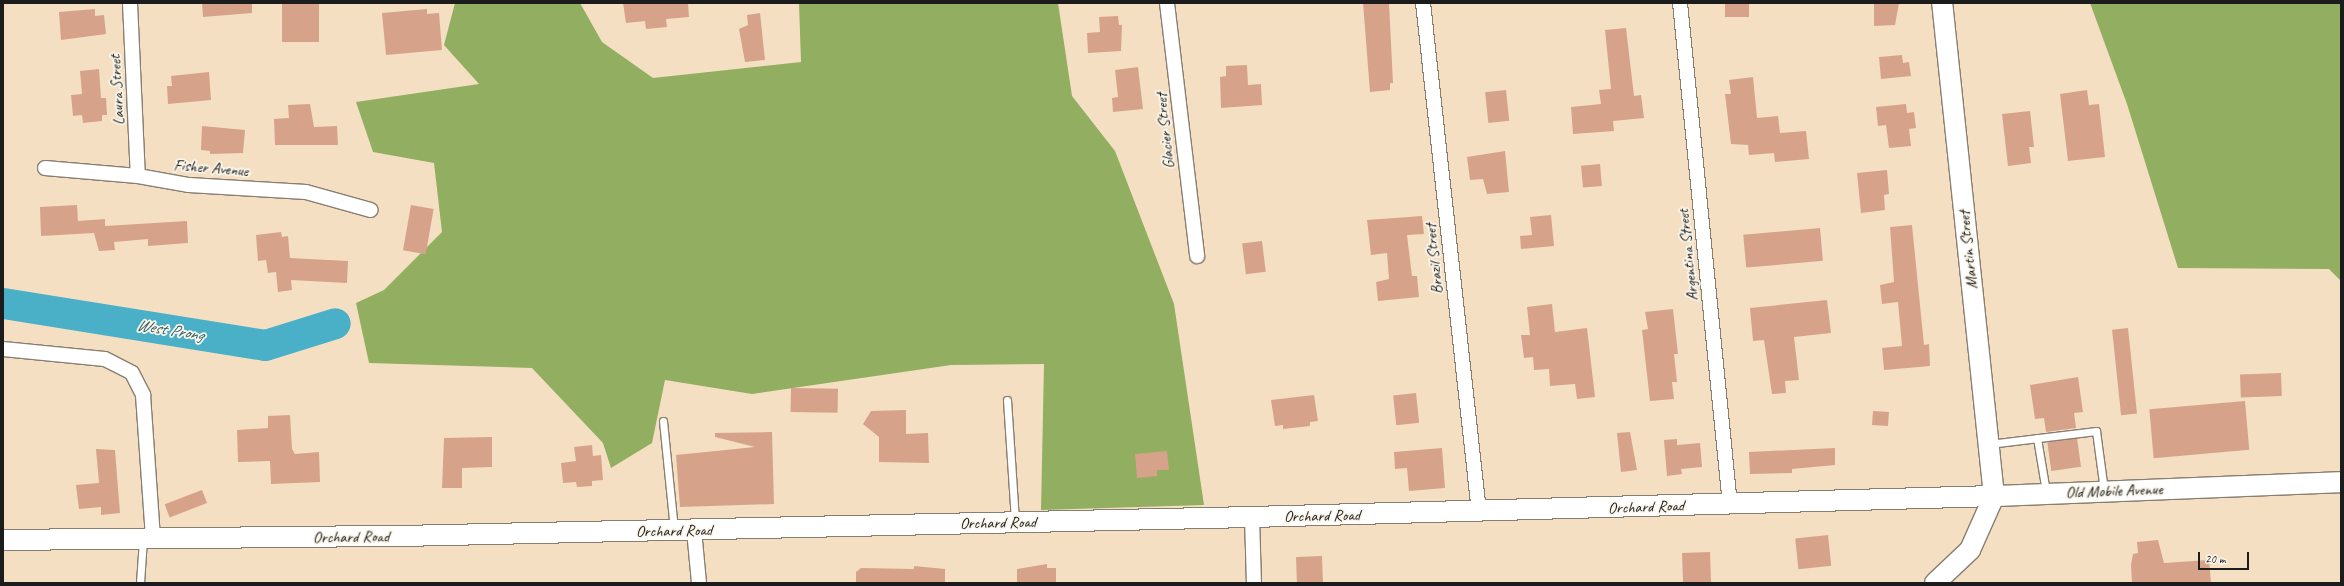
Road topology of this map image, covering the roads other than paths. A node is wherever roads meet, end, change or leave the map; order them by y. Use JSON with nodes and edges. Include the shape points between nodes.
{"nodes":[{"id":1,"x":130,"y":3,"type":"edge"},
{"id":2,"x":1168,"y":3,"type":"edge"},
{"id":3,"x":1423,"y":3,"type":"edge"},
{"id":4,"x":1680,"y":3,"type":"edge"},
{"id":5,"x":1942,"y":3,"type":"edge"},
{"id":6,"x":45,"y":168,"type":"dead end"},
{"id":7,"x":138,"y":176,"type":"junction"},
{"id":8,"x":371,"y":210,"type":"dead end"},
{"id":9,"x":1197,"y":256,"type":"dead end"},
{"id":10,"x":3,"y":350,"type":"edge"},
{"id":11,"x":1007,"y":400,"type":"dead end"},
{"id":12,"x":664,"y":421,"type":"dead end"},
{"id":13,"x":2037,"y":438,"type":"junction"},
{"id":14,"x":1988,"y":444,"type":"junction"},
{"id":15,"x":2341,"y":482,"type":"edge"},
{"id":16,"x":2105,"y":492,"type":"junction"},
{"id":17,"x":2046,"y":494,"type":"junction"},
{"id":18,"x":1994,"y":496,"type":"junction"},
{"id":19,"x":1730,"y":505,"type":"junction"},
{"id":20,"x":1479,"y":512,"type":"junction"},
{"id":21,"x":1252,"y":517,"type":"junction"},
{"id":22,"x":1015,"y":523,"type":"junction"},
{"id":23,"x":684,"y":531,"type":"junction"},
{"id":24,"x":148,"y":539,"type":"junction"},
{"id":25,"x":3,"y":540,"type":"edge"},
{"id":26,"x":140,"y":583,"type":"edge"},
{"id":27,"x":699,"y":583,"type":"edge"},
{"id":28,"x":1254,"y":583,"type":"edge"},
{"id":29,"x":1935,"y":583,"type":"edge"}],
"edges":[{"from":1,"to":7,"type":"street","name":"Laura Street"},
{"from":2,"to":9,"type":"street","name":"Glacier Street"},
{"from":3,"to":20,"type":"street","name":"Brazil Street"},
{"from":4,"to":19,"type":"street","name":"Argentina Street"},
{"from":5,"to":14,"type":"main road","name":"Martin Street"},
{"from":6,"to":7,"type":"street","name":"Fisher Avenue"},
{"from":7,"to":8,"type":"street","name":"Fisher Avenue","via":[[189,185],[306,192]]},
{"from":10,"to":24,"type":"street","via":[[98,358],[132,373],[143,395]]},
{"from":11,"to":22,"type":"lane"},
{"from":12,"to":23,"type":"lane"},
{"from":13,"to":14,"type":"lane"},
{"from":13,"to":16,"type":"lane","via":[[2096,431]]},
{"from":13,"to":17,"type":"lane"},
{"from":14,"to":18,"type":"main road","name":"Martin Street"},
{"from":15,"to":16,"type":"main road","name":"Old Mobile Avenue"},
{"from":16,"to":17,"type":"main road","name":"Old Mobile Avenue"},
{"from":17,"to":18,"type":"main road","name":"Old Mobile Avenue"},
{"from":18,"to":19,"type":"main road","name":"Orchard Road"},
{"from":18,"to":29,"type":"main road","via":[[1970,550]]},
{"from":19,"to":20,"type":"main road","name":"Orchard Road"},
{"from":20,"to":21,"type":"main road","name":"Orchard Road"},
{"from":21,"to":22,"type":"main road","name":"Orchard Road"},
{"from":21,"to":28,"type":"street"},
{"from":22,"to":23,"type":"main road","name":"Orchard Road"},
{"from":23,"to":24,"type":"main road","name":"Orchard Road"},
{"from":23,"to":27,"type":"street"},
{"from":24,"to":25,"type":"main road","name":"Orchard Road"},
{"from":24,"to":26,"type":"lane"}]}
